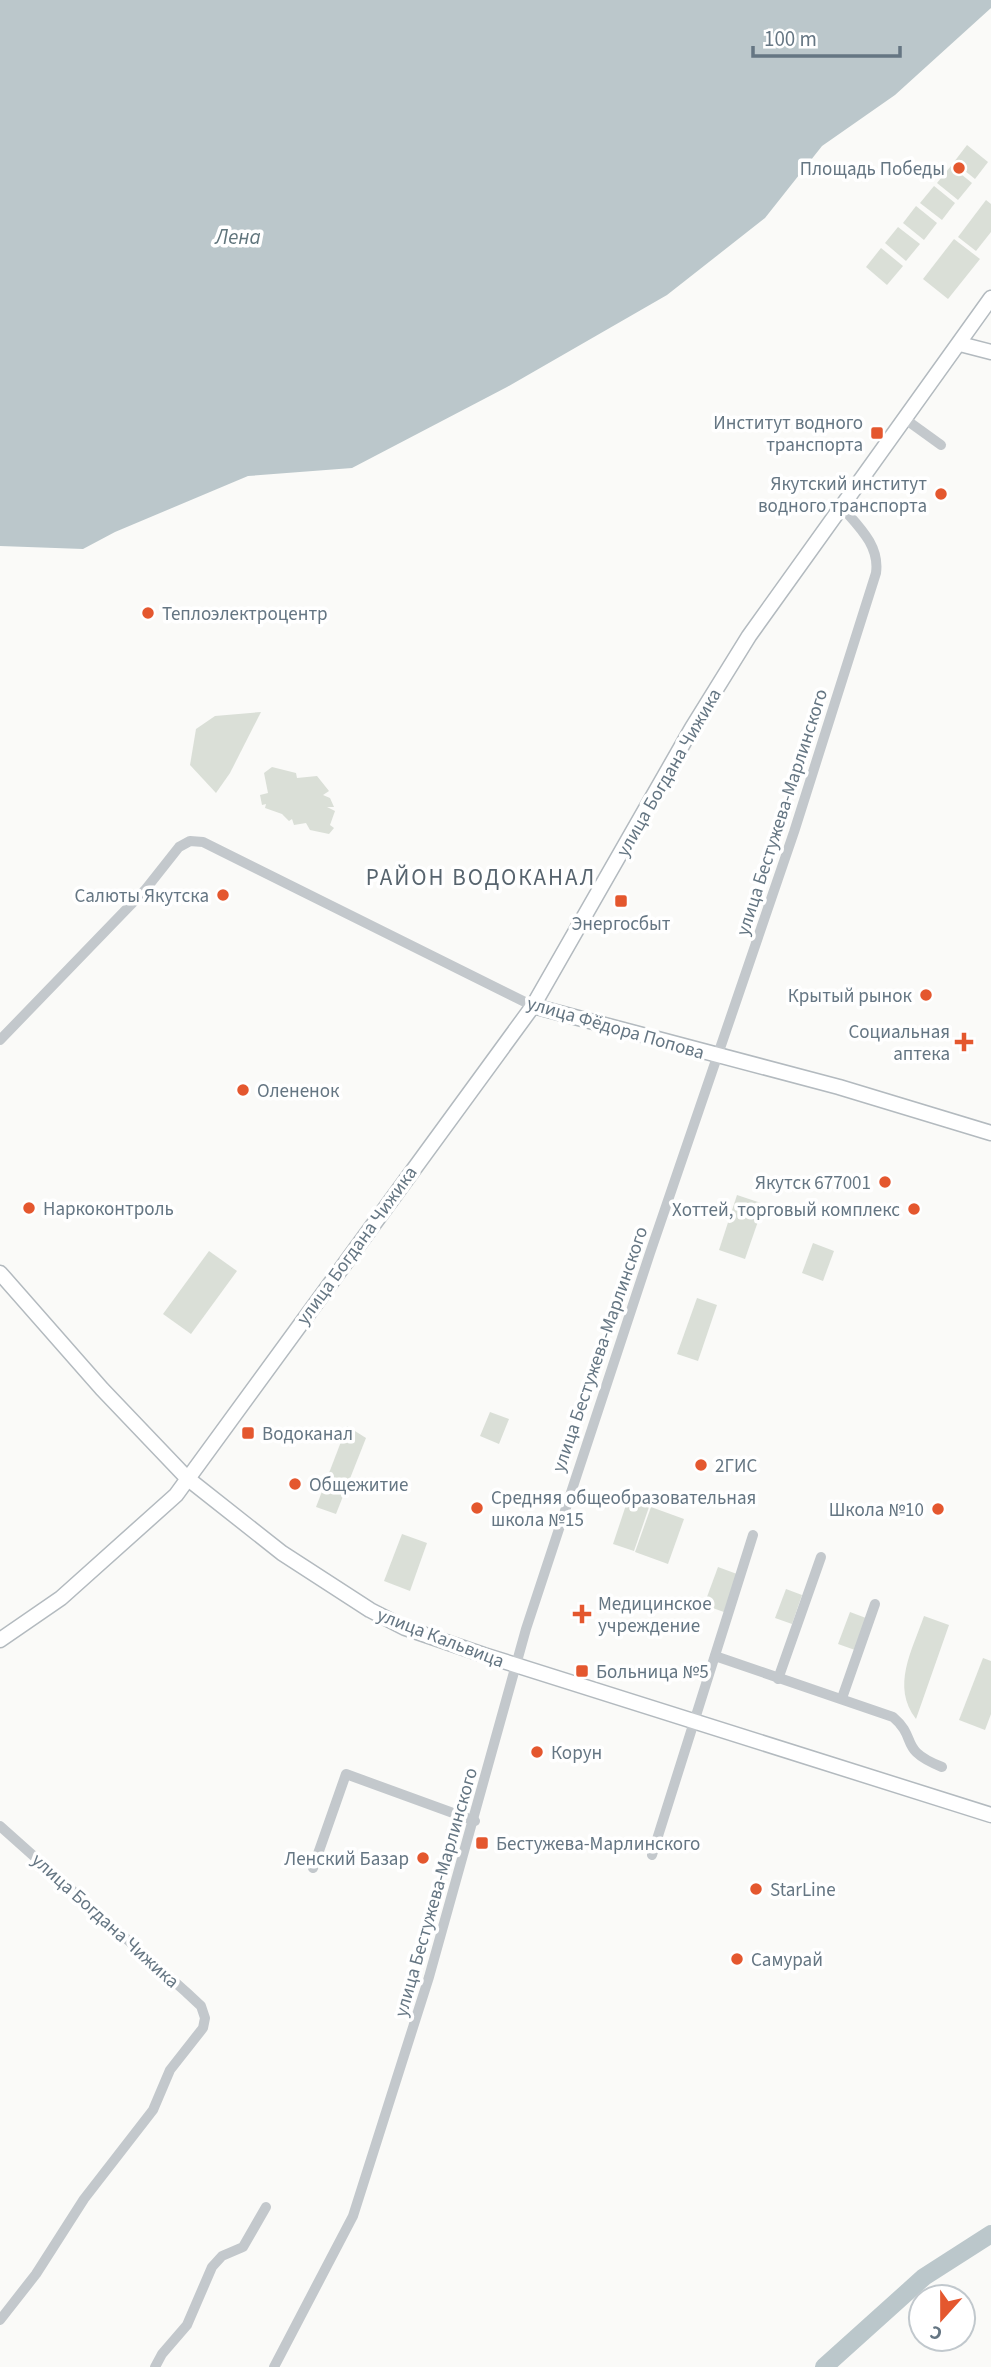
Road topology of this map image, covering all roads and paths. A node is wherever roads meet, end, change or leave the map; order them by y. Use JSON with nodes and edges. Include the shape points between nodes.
{"nodes":[{"id":1,"x":991,"y":298,"type":"edge"},
{"id":2,"x":960,"y":344,"type":"junction"},
{"id":3,"x":991,"y":352,"type":"edge"},
{"id":4,"x":905,"y":419,"type":"junction"},
{"id":5,"x":941,"y":445,"type":"dead end"},
{"id":6,"x":841,"y":506,"type":"junction"},
{"id":7,"x":533,"y":1006,"type":"junction"},
{"id":8,"x":0,"y":1041,"type":"edge"},
{"id":9,"x":719,"y":1055,"type":"junction"},
{"id":10,"x":991,"y":1133,"type":"edge"},
{"id":11,"x":0,"y":1273,"type":"edge"},
{"id":12,"x":187,"y":1478,"type":"junction"},
{"id":13,"x":753,"y":1535,"type":"dead end"},
{"id":14,"x":821,"y":1557,"type":"dead end"},
{"id":15,"x":875,"y":1604,"type":"dead end"},
{"id":16,"x":0,"y":1640,"type":"edge"},
{"id":17,"x":715,"y":1656,"type":"junction"},
{"id":18,"x":517,"y":1665,"type":"junction"},
{"id":19,"x":778,"y":1678,"type":"junction"},
{"id":20,"x":842,"y":1698,"type":"junction"},
{"id":21,"x":694,"y":1722,"type":"junction"},
{"id":22,"x":942,"y":1767,"type":"dead end"},
{"id":23,"x":991,"y":1815,"type":"edge"},
{"id":24,"x":475,"y":1821,"type":"junction"},
{"id":25,"x":0,"y":1826,"type":"edge"},
{"id":26,"x":652,"y":1854,"type":"dead end"},
{"id":27,"x":313,"y":1868,"type":"dead end"},
{"id":28,"x":266,"y":2207,"type":"dead end"},
{"id":29,"x":0,"y":2320,"type":"edge"},
{"id":30,"x":155,"y":2367,"type":"edge"},
{"id":31,"x":274,"y":2367,"type":"edge"}],
"edges":[{"from":1,"to":2,"type":"main road","name":"улица Богдана Чижика"},
{"from":2,"to":3,"type":"main road"},
{"from":2,"to":4,"type":"main road","name":"улица Богдана Чижика"},
{"from":4,"to":5,"type":"street"},
{"from":4,"to":6,"type":"main road","name":"улица Богдана Чижика"},
{"from":6,"to":7,"type":"main road","name":"улица Богдана Чижика","via":[[721,681]]},
{"from":6,"to":9,"type":"street","name":"улица Бестужева-Марлинского","via":[[870,542],[876,573]]},
{"from":7,"to":8,"type":"street","name":"улица Фёдора Попова","via":[[203,842],[184,842],[145,890]]},
{"from":7,"to":9,"type":"main road","name":"улица Фёдора Попова"},
{"from":7,"to":12,"type":"main road","name":"улица Богдана Чижика"},
{"from":9,"to":10,"type":"main road","name":"улица Фёдора Попова"},
{"from":9,"to":18,"type":"street","name":"улица Бестужева-Марлинского","via":[[574,1479]]},
{"from":11,"to":12,"type":"main road","name":"улица Кальвица"},
{"from":12,"to":16,"type":"main road","name":"улица Богдана Чижика","via":[[176,1495],[61,1598]]},
{"from":12,"to":18,"type":"main road","name":"улица Кальвица","via":[[282,1553],[370,1610],[405,1628]]},
{"from":13,"to":17,"type":"street"},
{"from":14,"to":19,"type":"street"},
{"from":15,"to":20,"type":"street"},
{"from":17,"to":19,"type":"street"},
{"from":17,"to":21,"type":"street"},
{"from":18,"to":21,"type":"main road","name":"улица Кальвица"},
{"from":18,"to":24,"type":"street","name":"улица Бестужева-Марлинского"},
{"from":19,"to":20,"type":"street"},
{"from":20,"to":22,"type":"street","via":[[893,1717],[914,1753]]},
{"from":21,"to":23,"type":"main road","name":"улица Кальвица"},
{"from":21,"to":26,"type":"street"},
{"from":24,"to":27,"type":"street","via":[[346,1774]]},
{"from":24,"to":31,"type":"street","name":"улица Бестужева-Марлинского","via":[[353,2216]]},
{"from":25,"to":29,"type":"street","name":"улица Богдана Чижика","via":[[201,2006],[205,2018],[203,2028],[170,2070],[153,2110]]},
{"from":28,"to":30,"type":"street","via":[[243,2247],[222,2256],[212,2267],[187,2325]]}]}
